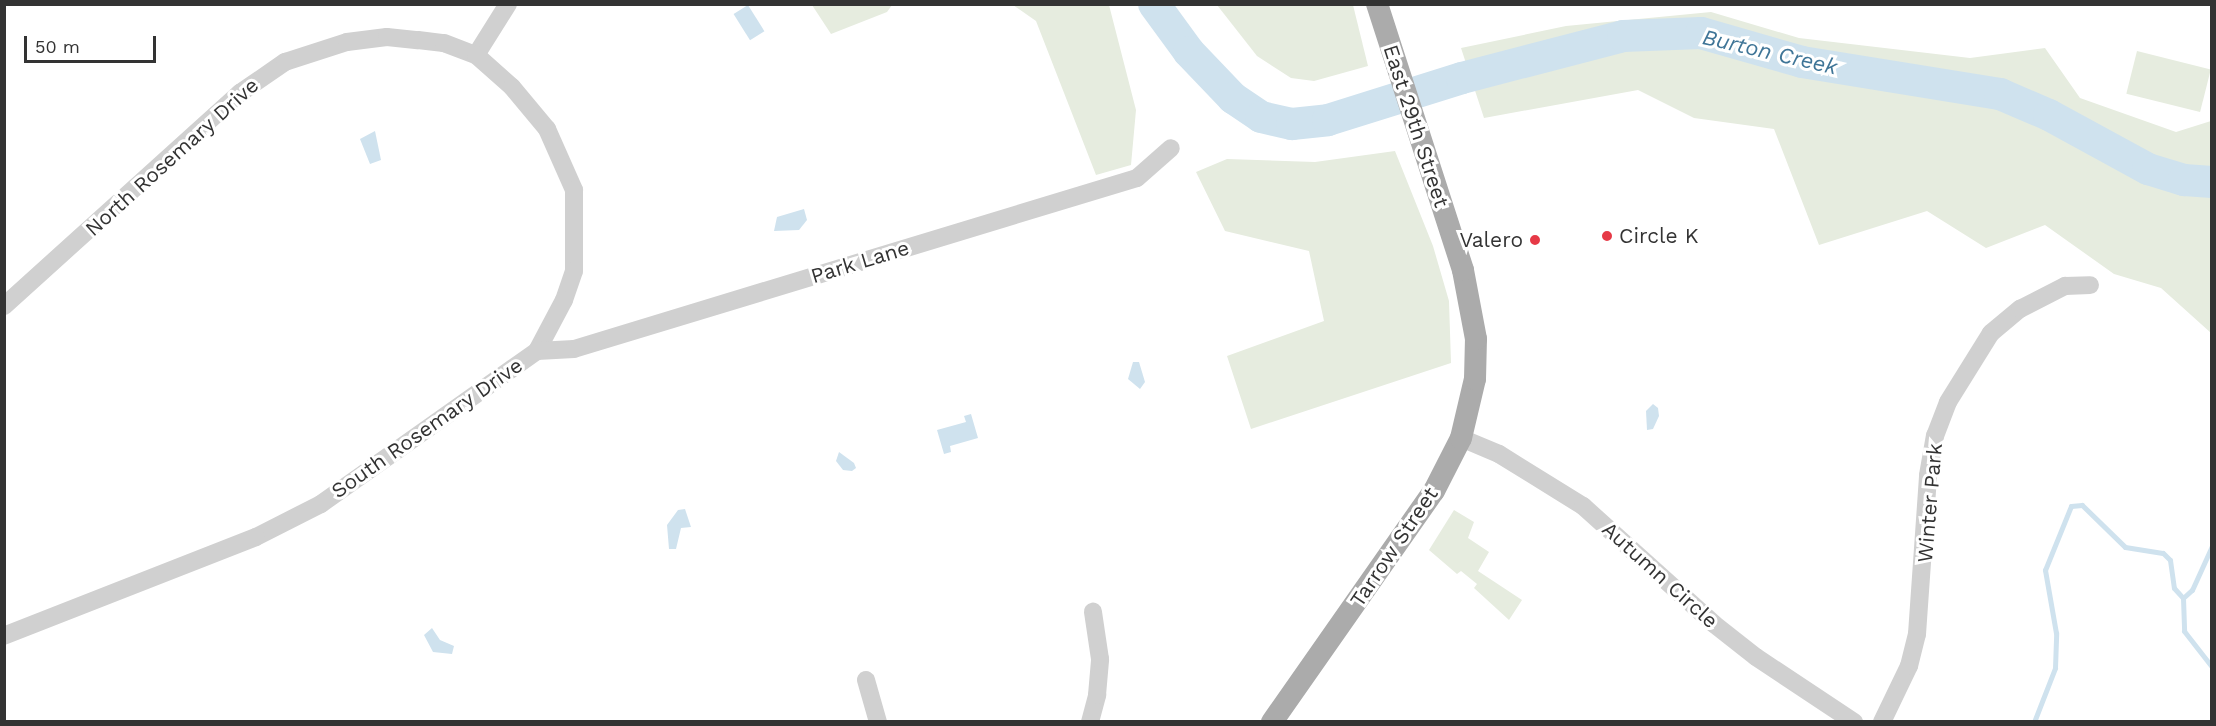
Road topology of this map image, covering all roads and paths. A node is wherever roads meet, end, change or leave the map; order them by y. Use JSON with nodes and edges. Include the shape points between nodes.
{"nodes":[{"id":1,"x":508,"y":4,"type":"edge"},
{"id":2,"x":1377,"y":4,"type":"edge"},
{"id":3,"x":476,"y":55,"type":"junction"},
{"id":4,"x":1171,"y":148,"type":"dead end"},
{"id":5,"x":2090,"y":285,"type":"dead end"},
{"id":6,"x":4,"y":306,"type":"edge"},
{"id":7,"x":537,"y":351,"type":"junction"},
{"id":8,"x":1476,"y":354,"type":"joint"},
{"id":9,"x":1461,"y":438,"type":"junction"},
{"id":10,"x":1092,"y":612,"type":"dead end"},
{"id":11,"x":4,"y":636,"type":"edge"},
{"id":12,"x":866,"y":680,"type":"dead end"},
{"id":13,"x":878,"y":722,"type":"edge"},
{"id":14,"x":1090,"y":722,"type":"edge"},
{"id":15,"x":1272,"y":722,"type":"edge"},
{"id":16,"x":1854,"y":722,"type":"edge"},
{"id":17,"x":1882,"y":722,"type":"edge"}],
"edges":[{"from":1,"to":3,"type":"street"},
{"from":2,"to":8,"type":"main road","name":"East 29th Street","via":[[1463,270]]},
{"from":3,"to":6,"type":"street","name":"North Rosemary Drive","via":[[444,43],[387,37],[324,47],[285,62],[240,93]]},
{"from":3,"to":7,"type":"street","name":"South Rosemary Drive","via":[[512,87],[547,129],[574,190],[574,271],[564,300]]},
{"from":4,"to":7,"type":"street","name":"Park Lane","via":[[1137,178],[574,349]]},
{"from":5,"to":17,"type":"street","name":"Winter Park","via":[[2064,286],[2020,309],[1991,333],[1948,402],[1935,436],[1928,474],[1917,634],[1909,666]]},
{"from":7,"to":11,"type":"street","name":"South Rosemary Drive","via":[[321,504],[256,537]]},
{"from":8,"to":9,"type":"main road","name":"Tarrow Street","via":[[1473,389]]},
{"from":9,"to":15,"type":"main road","name":"Tarrow Street","via":[[1434,491]]},
{"from":9,"to":16,"type":"street","name":"Autumn Circle","via":[[1499,454],[1583,506],[1722,631]]},
{"from":10,"to":14,"type":"street","via":[[1100,659]]},
{"from":12,"to":13,"type":"street"}]}
